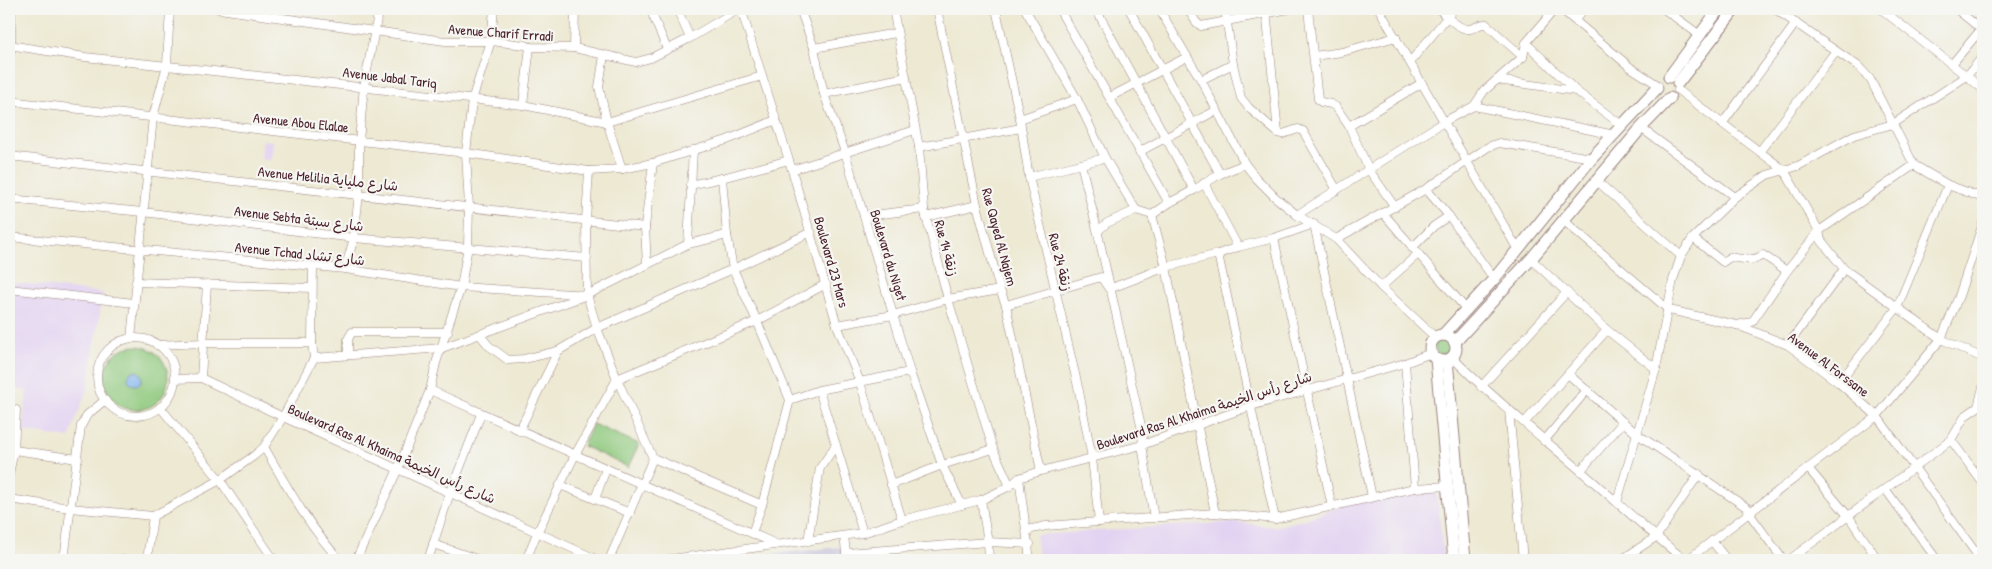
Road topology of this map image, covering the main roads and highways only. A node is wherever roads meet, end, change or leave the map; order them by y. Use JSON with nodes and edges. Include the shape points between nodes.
{"nodes":[{"id":1,"x":1720,"y":9,"type":"edge"},
{"id":2,"x":1735,"y":9,"type":"edge"},
{"id":3,"x":1658,"y":86,"type":"junction"},
{"id":4,"x":1674,"y":87,"type":"junction"},
{"id":5,"x":1439,"y":336,"type":"junction"},
{"id":6,"x":1455,"y":342,"type":"junction"},
{"id":7,"x":1442,"y":357,"type":"junction"},
{"id":8,"x":1454,"y":560,"type":"edge"},
{"id":9,"x":1465,"y":560,"type":"edge"}],
"edges":[{"from":1,"to":4,"type":"main road","via":[[1700,36]]},
{"from":2,"to":4,"type":"main road"},
{"from":3,"to":4,"type":"main road","via":[[1662,79]]},
{"from":3,"to":4,"type":"main road","via":[[1660,95]]},
{"from":3,"to":5,"type":"main road","via":[[1592,158],[1467,310]]},
{"from":4,"to":6,"type":"main road","via":[[1531,259]]},
{"from":5,"to":6,"type":"main road","via":[[1450,336]]},
{"from":5,"to":7,"type":"main road","via":[[1430,345]]},
{"from":6,"to":7,"type":"main road","via":[[1456,349]]},
{"from":7,"to":8,"type":"main road","via":[[1447,486]]},
{"from":7,"to":9,"type":"main road"}]}
